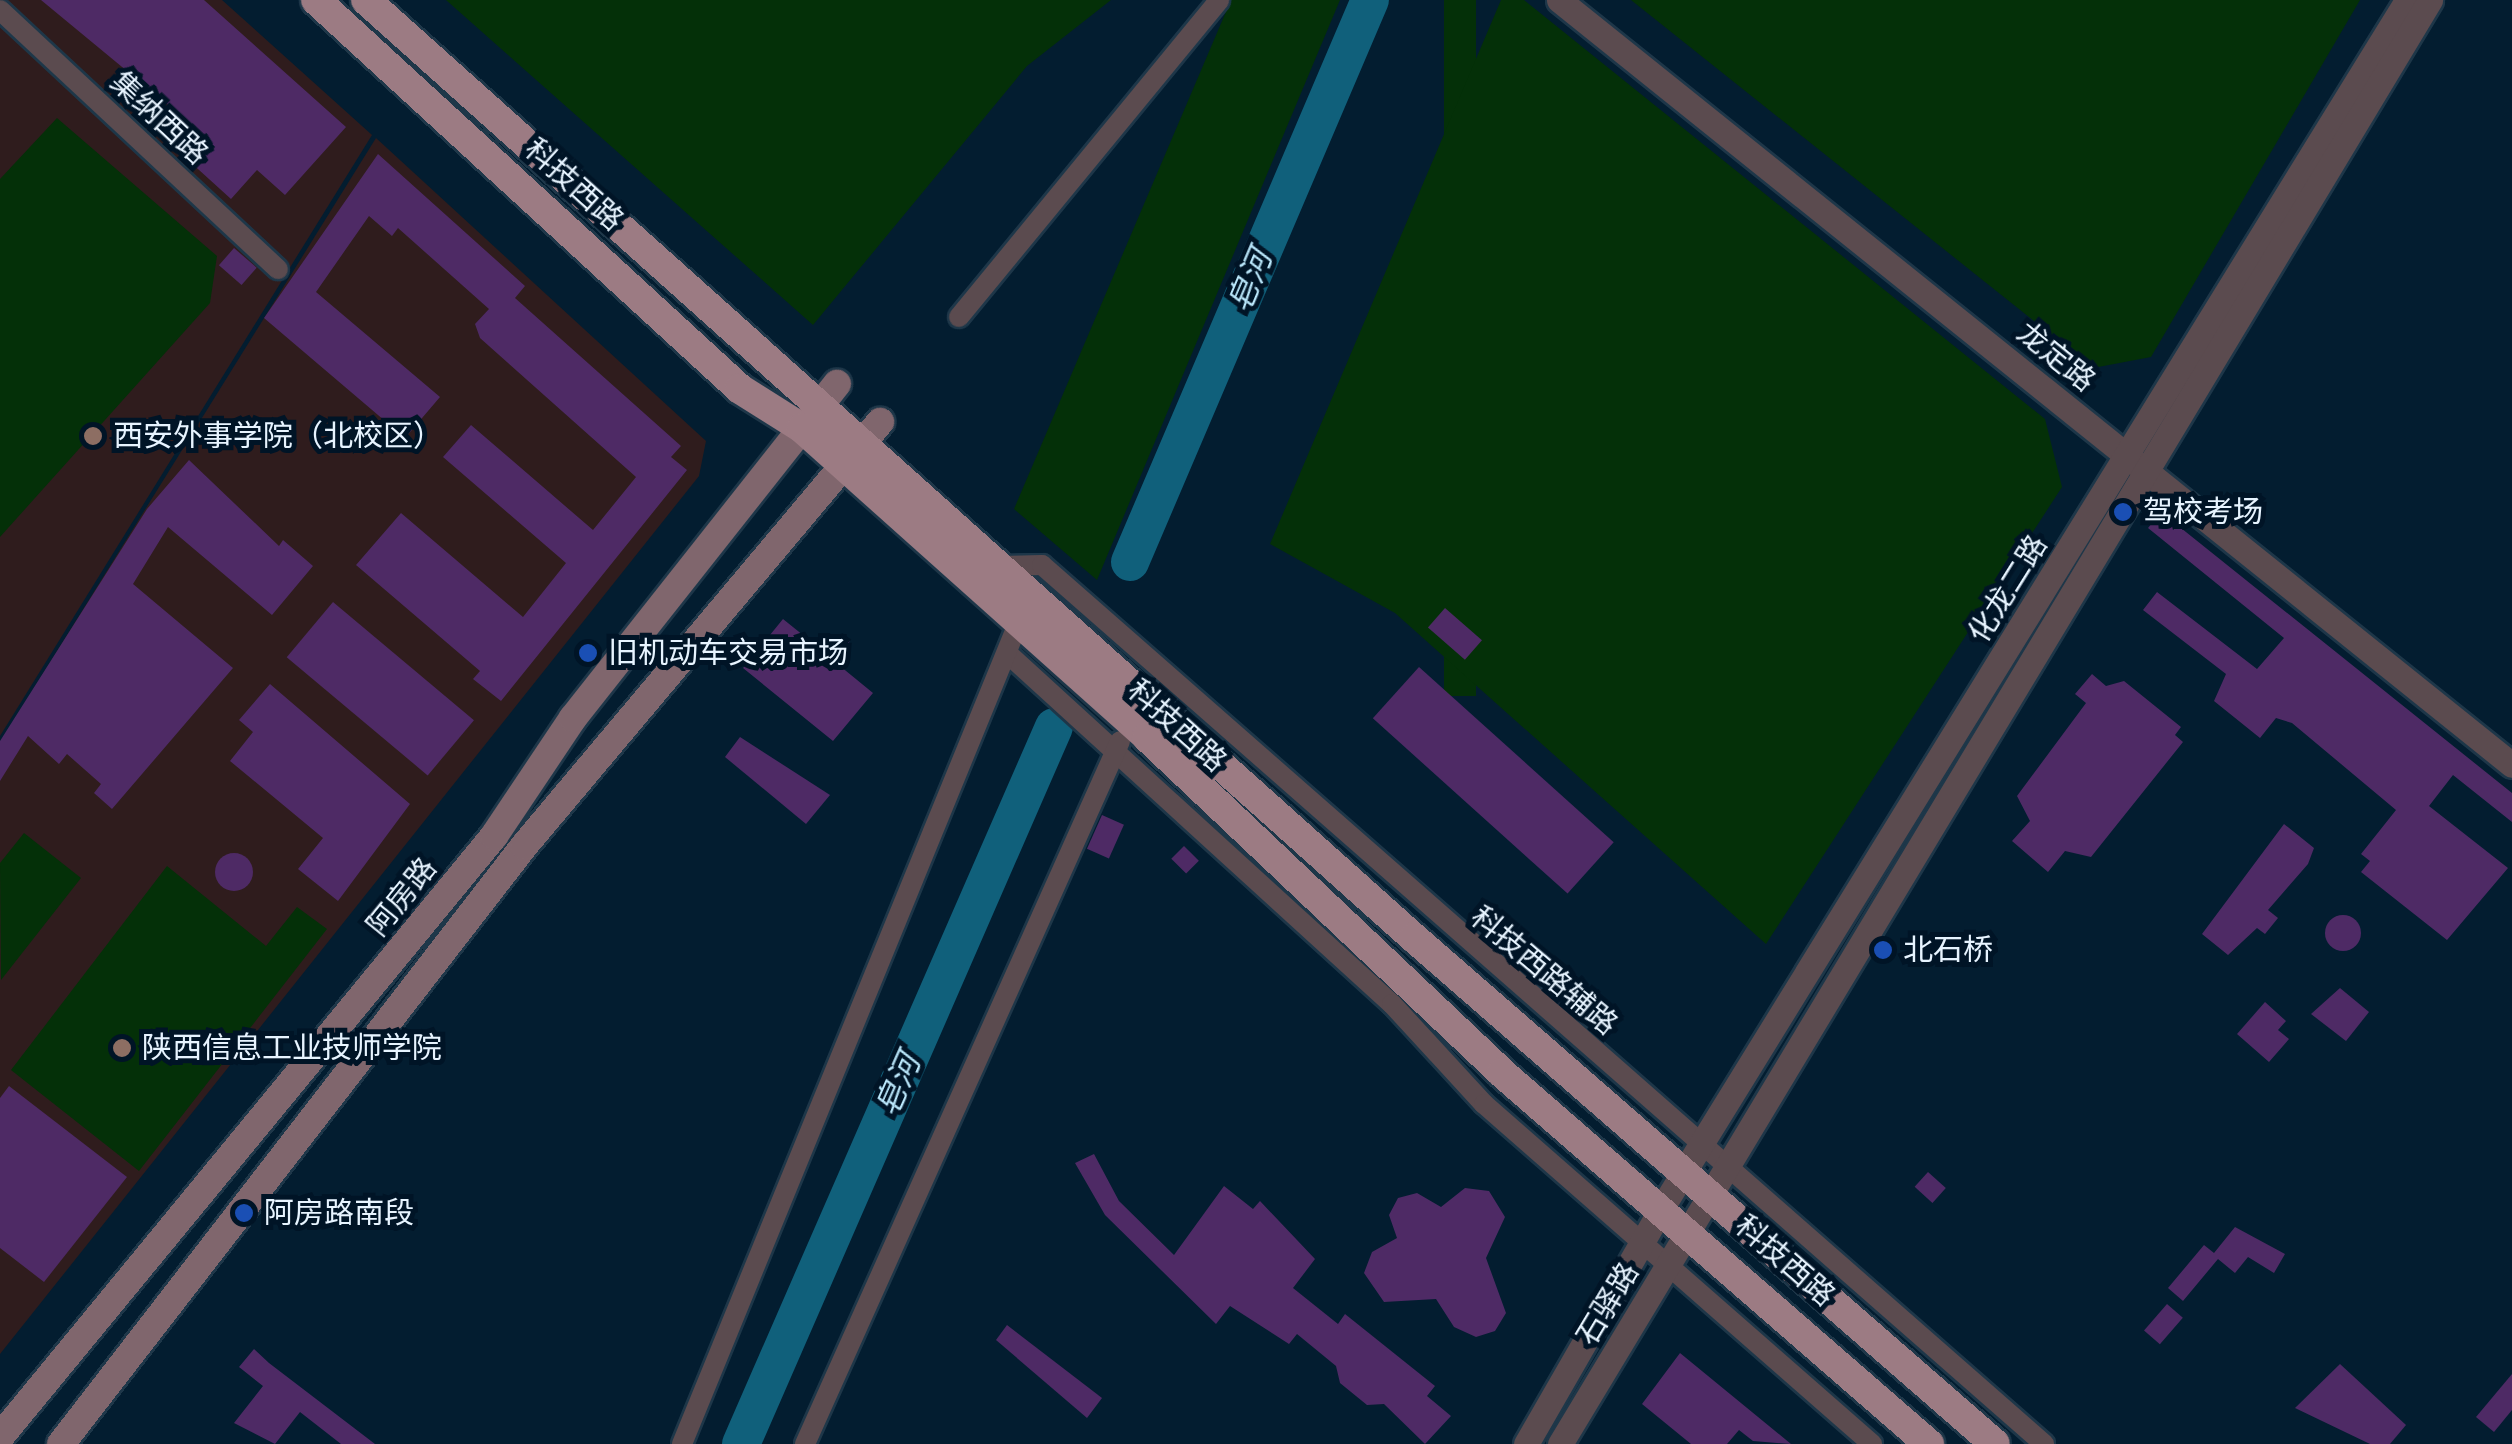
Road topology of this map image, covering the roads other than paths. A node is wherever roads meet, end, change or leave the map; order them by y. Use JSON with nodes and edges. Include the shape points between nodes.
{"nodes":[{"id":1,"x":316,"y":0,"type":"edge"},
{"id":2,"x":366,"y":0,"type":"edge"},
{"id":3,"x":1220,"y":0,"type":"edge"},
{"id":4,"x":1560,"y":0,"type":"edge"},
{"id":5,"x":2406,"y":0,"type":"edge"},
{"id":6,"x":2430,"y":0,"type":"edge"},
{"id":7,"x":0,"y":10,"type":"edge"},
{"id":8,"x":278,"y":269,"type":"dead end"},
{"id":9,"x":958,"y":317,"type":"dead end"},
{"id":10,"x":829,"y":394,"type":"junction"},
{"id":11,"x":802,"y":428,"type":"junction"},
{"id":12,"x":872,"y":432,"type":"junction"},
{"id":13,"x":2138,"y":463,"type":"junction"},
{"id":14,"x":843,"y":466,"type":"junction"},
{"id":15,"x":1001,"y":566,"type":"junction"},
{"id":16,"x":1018,"y":624,"type":"junction"},
{"id":17,"x":1007,"y":653,"type":"junction"},
{"id":18,"x":1129,"y":721,"type":"junction"},
{"id":19,"x":1114,"y":752,"type":"junction"},
{"id":20,"x":2512,"y":765,"type":"edge"},
{"id":21,"x":1704,"y":1150,"type":"junction"},
{"id":22,"x":1728,"y":1170,"type":"junction"},
{"id":23,"x":1700,"y":1188,"type":"junction"},
{"id":24,"x":1661,"y":1209,"type":"junction"},
{"id":25,"x":1688,"y":1233,"type":"junction"},
{"id":26,"x":1641,"y":1243,"type":"junction"},
{"id":27,"x":1668,"y":1267,"type":"junction"},
{"id":28,"x":0,"y":1437,"type":"edge"},
{"id":29,"x":61,"y":1444,"type":"edge"},
{"id":30,"x":682,"y":1444,"type":"edge"},
{"id":31,"x":805,"y":1444,"type":"edge"},
{"id":32,"x":1526,"y":1444,"type":"edge"},
{"id":33,"x":1560,"y":1444,"type":"edge"},
{"id":34,"x":1872,"y":1444,"type":"edge"},
{"id":35,"x":1929,"y":1444,"type":"edge"},
{"id":36,"x":1994,"y":1444,"type":"edge"},
{"id":37,"x":2044,"y":1444,"type":"edge"}],
"edges":[{"from":1,"to":11,"type":"main road","name":"科技西路","via":[[740,390]]},
{"from":2,"to":10,"type":"main road","name":"科技西路"},
{"from":3,"to":9,"type":"street"},
{"from":4,"to":13,"type":"street","name":"龙定路"},
{"from":5,"to":13,"type":"street","name":"化龙二路"},
{"from":6,"to":13,"type":"street","name":"化龙二路"},
{"from":7,"to":8,"type":"street","name":"集纳西路"},
{"from":10,"to":11,"type":"main road","name":"阿房路"},
{"from":10,"to":12,"type":"main road","name":"科技西路"},
{"from":11,"to":14,"type":"main road","name":"科技西路"},
{"from":11,"to":28,"type":"main road","name":"阿房路","via":[[573,718],[494,836]]},
{"from":12,"to":14,"type":"main road"},
{"from":12,"to":15,"type":"main road","name":"科技西路"},
{"from":13,"to":20,"type":"street","name":"龙定路"},
{"from":13,"to":21,"type":"street","name":"化龙二路"},
{"from":13,"to":22,"type":"street","name":"化龙二路"},
{"from":14,"to":16,"type":"main road","name":"科技西路"},
{"from":14,"to":29,"type":"main road","via":[[500,876]]},
{"from":15,"to":21,"type":"street","name":"科技西路辅路","via":[[1042,566]]},
{"from":15,"to":23,"type":"main road","name":"科技西路"},
{"from":16,"to":17,"type":"street"},
{"from":16,"to":18,"type":"main road","name":"科技西路"},
{"from":17,"to":19,"type":"street"},
{"from":17,"to":30,"type":"street"},
{"from":18,"to":19,"type":"street"},
{"from":18,"to":24,"type":"main road","name":"科技西路"},
{"from":19,"to":26,"type":"street"},
{"from":19,"to":31,"type":"street"},
{"from":21,"to":22,"type":"street","name":"科技西路辅路"},
{"from":21,"to":23,"type":"street","name":"化龙二路"},
{"from":22,"to":23,"type":"street","name":"化龙二路"},
{"from":22,"to":37,"type":"street","name":"科技西路辅路"},
{"from":23,"to":24,"type":"street","name":"化龙二路"},
{"from":23,"to":25,"type":"street","name":"石驿路"},
{"from":23,"to":36,"type":"main road","name":"科技西路"},
{"from":24,"to":25,"type":"main road","name":"科技西路"},
{"from":24,"to":26,"type":"street","name":"石驿路"},
{"from":25,"to":27,"type":"street","name":"石驿路"},
{"from":25,"to":35,"type":"main road","name":"科技西路"},
{"from":26,"to":27,"type":"street"},
{"from":26,"to":32,"type":"street","name":"石驿路"},
{"from":27,"to":33,"type":"street","name":"石驿路"},
{"from":27,"to":34,"type":"street"}]}
